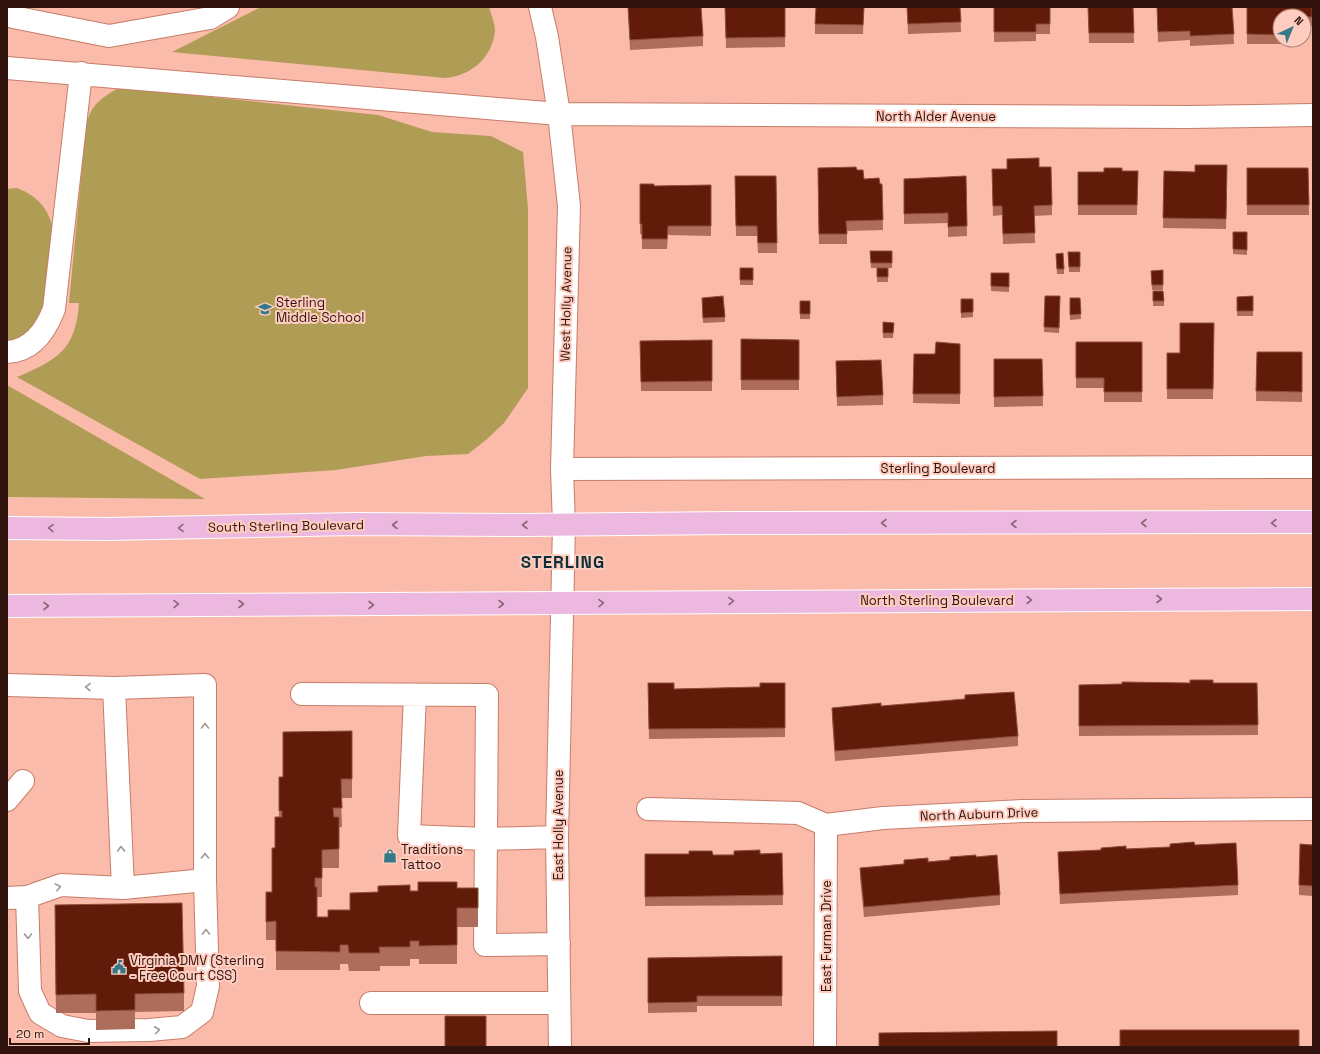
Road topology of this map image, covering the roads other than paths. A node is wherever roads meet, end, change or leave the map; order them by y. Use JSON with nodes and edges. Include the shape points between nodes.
{"nodes":[{"id":1,"x":228,"y":7,"type":"edge"},
{"id":2,"x":540,"y":7,"type":"edge"},
{"id":3,"x":13,"y":17,"type":"dead end"},
{"id":4,"x":7,"y":68,"type":"edge"},
{"id":5,"x":81,"y":73,"type":"junction"},
{"id":6,"x":559,"y":114,"type":"junction"},
{"id":7,"x":1313,"y":114,"type":"edge"},
{"id":8,"x":7,"y":352,"type":"edge"},
{"id":9,"x":1313,"y":467,"type":"edge"},
{"id":10,"x":562,"y":469,"type":"junction"},
{"id":11,"x":1313,"y":522,"type":"edge"},
{"id":12,"x":564,"y":525,"type":"junction"},
{"id":13,"x":7,"y":528,"type":"edge"},
{"id":14,"x":1313,"y":599,"type":"edge"},
{"id":15,"x":562,"y":603,"type":"junction"},
{"id":16,"x":7,"y":606,"type":"edge"},
{"id":17,"x":7,"y":685,"type":"edge"},
{"id":18,"x":114,"y":688,"type":"junction"},
{"id":19,"x":302,"y":694,"type":"dead end"},
{"id":20,"x":415,"y":695,"type":"junction"},
{"id":21,"x":23,"y":781,"type":"dead end"},
{"id":22,"x":7,"y":800,"type":"edge"},
{"id":23,"x":648,"y":809,"type":"dead end"},
{"id":24,"x":1313,"y":809,"type":"edge"},
{"id":25,"x":826,"y":825,"type":"junction"},
{"id":26,"x":557,"y":837,"type":"junction"},
{"id":27,"x":486,"y":839,"type":"junction"},
{"id":28,"x":205,"y":880,"type":"junction"},
{"id":29,"x":122,"y":888,"type":"junction"},
{"id":30,"x":17,"y":898,"type":"edge"},
{"id":31,"x":559,"y":944,"type":"junction"},
{"id":32,"x":559,"y":1003,"type":"junction"},
{"id":33,"x":371,"y":1004,"type":"dead end"},
{"id":34,"x":560,"y":1047,"type":"edge"},
{"id":35,"x":825,"y":1047,"type":"edge"}],
"edges":[{"from":1,"to":3,"type":"street","via":[[210,18],[109,36]]},
{"from":2,"to":6,"type":"street","name":"West Holly Avenue"},
{"from":4,"to":5,"type":"street","name":"North Alder Avenue"},
{"from":5,"to":6,"type":"street","name":"North Alder Avenue"},
{"from":5,"to":8,"type":"street","via":[[54,309],[48,326],[34,342],[14,352]]},
{"from":6,"to":7,"type":"street","name":"North Alder Avenue","via":[[1188,117]]},
{"from":6,"to":10,"type":"street","name":"West Holly Avenue","via":[[569,206]]},
{"from":9,"to":10,"type":"street","name":"Sterling Boulevard"},
{"from":10,"to":12,"type":"street","name":"West Holly Avenue"},
{"from":11,"to":12,"type":"main road","one_way":true,"via":[[732,522]]},
{"from":12,"to":13,"type":"main road","name":"South Sterling Boulevard","one_way":true,"via":[[356,524],[109,530]]},
{"from":12,"to":15,"type":"street","name":"West Holly Avenue"},
{"from":15,"to":14,"type":"main road","name":"North Sterling Boulevard","one_way":true},
{"from":16,"to":15,"type":"main road","one_way":true},
{"from":15,"to":26,"type":"street","name":"East Holly Avenue"},
{"from":18,"to":17,"type":"street","one_way":true},
{"from":28,"to":18,"type":"street","one_way":true,"via":[[205,685]]},
{"from":29,"to":18,"type":"street","one_way":true},
{"from":19,"to":20,"type":"street"},
{"from":20,"to":27,"type":"street","via":[[487,695]]},
{"from":20,"to":27,"type":"street","via":[[409,836]]},
{"from":21,"to":22,"type":"street"},
{"from":23,"to":25,"type":"street","via":[[798,813]]},
{"from":24,"to":25,"type":"street","name":"North Auburn Drive","via":[[1022,812],[883,818]]},
{"from":25,"to":35,"type":"street","name":"East Furman Drive"},
{"from":26,"to":27,"type":"street"},
{"from":26,"to":31,"type":"street","name":"East Holly Avenue"},
{"from":27,"to":31,"type":"street","via":[[486,945]]},
{"from":28,"to":29,"type":"street"},
{"from":30,"to":28,"type":"street","one_way":true,"via":[[30,991],[40,1013],[62,1026],[88,1031],[182,1027],[202,1012],[208,986]]},
{"from":30,"to":29,"type":"street","one_way":true,"via":[[61,885]]},
{"from":31,"to":32,"type":"street","name":"East Holly Avenue"},
{"from":32,"to":33,"type":"street"},
{"from":32,"to":34,"type":"street","name":"East Holly Avenue"}]}
